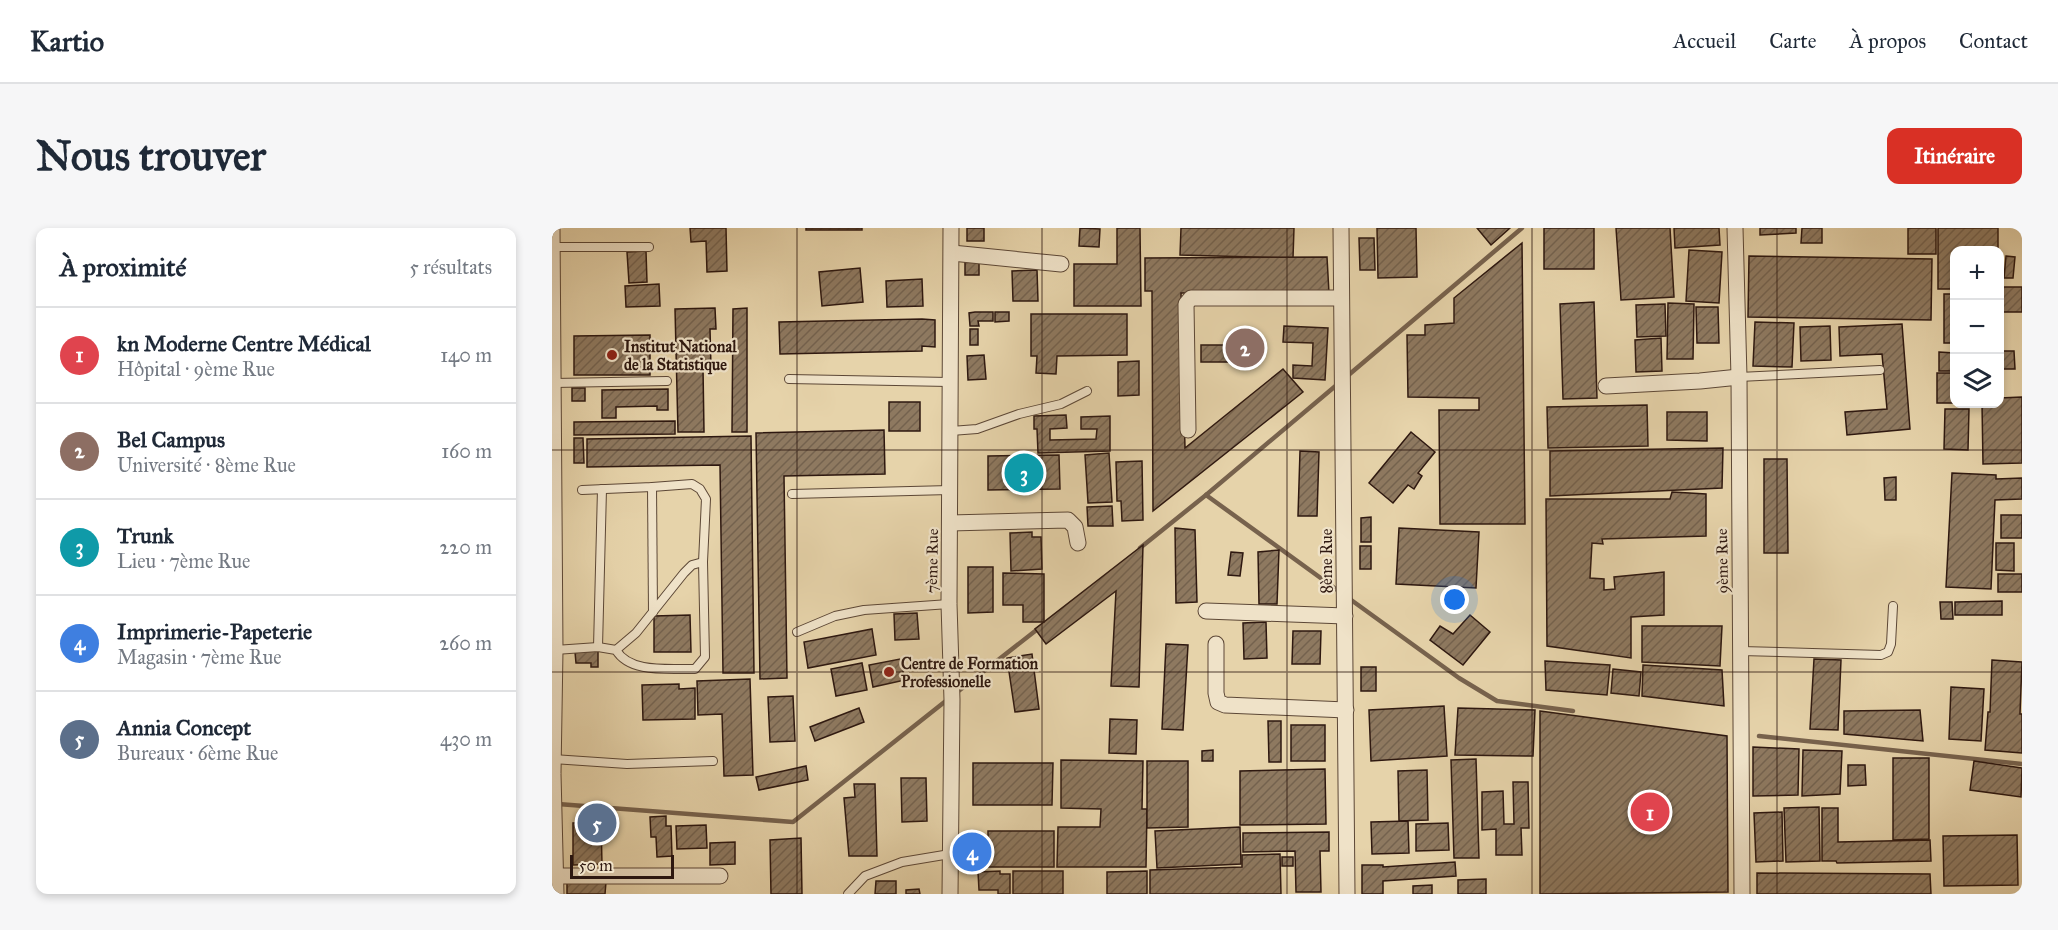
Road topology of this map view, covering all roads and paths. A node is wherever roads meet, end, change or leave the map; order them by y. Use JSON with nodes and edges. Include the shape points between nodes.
{"nodes":[{"id":1,"x":552,"y":228,"type":"edge"},
{"id":2,"x":951,"y":228,"type":"edge"},
{"id":3,"x":1341,"y":228,"type":"edge"},
{"id":4,"x":1735,"y":228,"type":"edge"},
{"id":5,"x":552,"y":233,"type":"edge"},
{"id":6,"x":552,"y":247,"type":"edge"},
{"id":7,"x":649,"y":247,"type":"dead end"},
{"id":8,"x":952,"y":253,"type":"junction"},
{"id":9,"x":1061,"y":264,"type":"dead end"},
{"id":10,"x":1341,"y":298,"type":"junction"},
{"id":11,"x":1880,"y":370,"type":"dead end"},
{"id":12,"x":1738,"y":377,"type":"junction"},
{"id":13,"x":789,"y":378,"type":"dead end"},
{"id":14,"x":667,"y":381,"type":"dead end"},
{"id":15,"x":949,"y":382,"type":"junction"},
{"id":16,"x":554,"y":383,"type":"junction"},
{"id":17,"x":1606,"y":386,"type":"dead end"},
{"id":18,"x":1087,"y":391,"type":"dead end"},
{"id":19,"x":1188,"y":430,"type":"dead end"},
{"id":20,"x":951,"y":431,"type":"junction"},
{"id":21,"x":652,"y":488,"type":"junction"},
{"id":22,"x":602,"y":489,"type":"junction"},
{"id":23,"x":582,"y":490,"type":"dead end"},
{"id":24,"x":950,"y":490,"type":"junction"},
{"id":25,"x":792,"y":494,"type":"dead end"},
{"id":26,"x":950,"y":523,"type":"junction"},
{"id":27,"x":1078,"y":543,"type":"dead end"},
{"id":28,"x":703,"y":562,"type":"junction"},
{"id":29,"x":949,"y":604,"type":"junction"},
{"id":30,"x":1893,"y":606,"type":"dead end"},
{"id":31,"x":1206,"y":611,"type":"dead end"},
{"id":32,"x":653,"y":612,"type":"junction"},
{"id":33,"x":1345,"y":616,"type":"junction"},
{"id":34,"x":797,"y":632,"type":"dead end"},
{"id":35,"x":1216,"y":644,"type":"dead end"},
{"id":36,"x":598,"y":647,"type":"junction"},
{"id":37,"x":555,"y":650,"type":"junction"},
{"id":38,"x":616,"y":650,"type":"junction"},
{"id":39,"x":1741,"y":651,"type":"junction"},
{"id":40,"x":553,"y":702,"type":"edge"},
{"id":41,"x":1346,"y":710,"type":"junction"},
{"id":42,"x":713,"y":761,"type":"dead end"},
{"id":43,"x":553,"y":767,"type":"edge"},
{"id":44,"x":950,"y":854,"type":"junction"},
{"id":45,"x":556,"y":876,"type":"junction"},
{"id":46,"x":720,"y":876,"type":"dead end"},
{"id":47,"x":556,"y":894,"type":"edge"},
{"id":48,"x":848,"y":894,"type":"edge"},
{"id":49,"x":950,"y":894,"type":"edge"},
{"id":50,"x":1347,"y":894,"type":"edge"},
{"id":51,"x":1742,"y":894,"type":"edge"}],
"edges":[{"from":1,"to":5,"type":"street"},
{"from":2,"to":8,"type":"street","name":"7ème Rue"},
{"from":3,"to":10,"type":"street","name":"8ème Rue"},
{"from":4,"to":12,"type":"street","name":"9ème Rue"},
{"from":5,"to":6,"type":"street"},
{"from":6,"to":7,"type":"lane"},
{"from":6,"to":16,"type":"street"},
{"from":8,"to":9,"type":"street"},
{"from":8,"to":15,"type":"street","name":"7ème Rue"},
{"from":10,"to":19,"type":"street","via":[[1188,300]]},
{"from":10,"to":33,"type":"street","name":"8ème Rue"},
{"from":11,"to":12,"type":"lane"},
{"from":12,"to":17,"type":"street"},
{"from":12,"to":39,"type":"street","name":"9ème Rue"},
{"from":13,"to":15,"type":"lane"},
{"from":14,"to":16,"type":"lane"},
{"from":15,"to":20,"type":"street","name":"7ème Rue"},
{"from":16,"to":37,"type":"street"},
{"from":18,"to":20,"type":"lane","via":[[1061,404],[977,429]]},
{"from":20,"to":24,"type":"street","name":"7ème Rue"},
{"from":21,"to":22,"type":"lane"},
{"from":21,"to":28,"type":"lane","via":[[692,484],[700,489],[706,499]]},
{"from":21,"to":32,"type":"lane"},
{"from":22,"to":23,"type":"lane"},
{"from":22,"to":36,"type":"lane"},
{"from":24,"to":25,"type":"lane"},
{"from":24,"to":26,"type":"street","name":"7ème Rue"},
{"from":26,"to":27,"type":"street","via":[[1068,520],[1075,527]]},
{"from":26,"to":29,"type":"street","name":"7ème Rue"},
{"from":28,"to":32,"type":"lane","via":[[684,573]]},
{"from":28,"to":38,"type":"lane","via":[[705,657],[701,664],[695,669],[642,667],[620,657]]},
{"from":29,"to":34,"type":"lane","via":[[864,610],[835,616]]},
{"from":29,"to":44,"type":"street","name":"7ème Rue"},
{"from":30,"to":39,"type":"lane","via":[[1891,644],[1888,652],[1881,655]]},
{"from":31,"to":33,"type":"street"},
{"from":32,"to":38,"type":"lane"},
{"from":33,"to":41,"type":"street","name":"8ème Rue"},
{"from":35,"to":41,"type":"street","via":[[1218,702]]},
{"from":36,"to":37,"type":"lane"},
{"from":36,"to":38,"type":"lane"},
{"from":37,"to":40,"type":"street"},
{"from":39,"to":51,"type":"street","name":"9ème Rue"},
{"from":40,"to":43,"type":"street"},
{"from":41,"to":50,"type":"street","name":"8ème Rue"},
{"from":42,"to":43,"type":"lane"},
{"from":43,"to":45,"type":"street"},
{"from":44,"to":48,"type":"lane","via":[[902,862],[865,876]]},
{"from":44,"to":49,"type":"street","name":"7ème Rue"},
{"from":45,"to":46,"type":"street"},
{"from":45,"to":47,"type":"street"}]}
